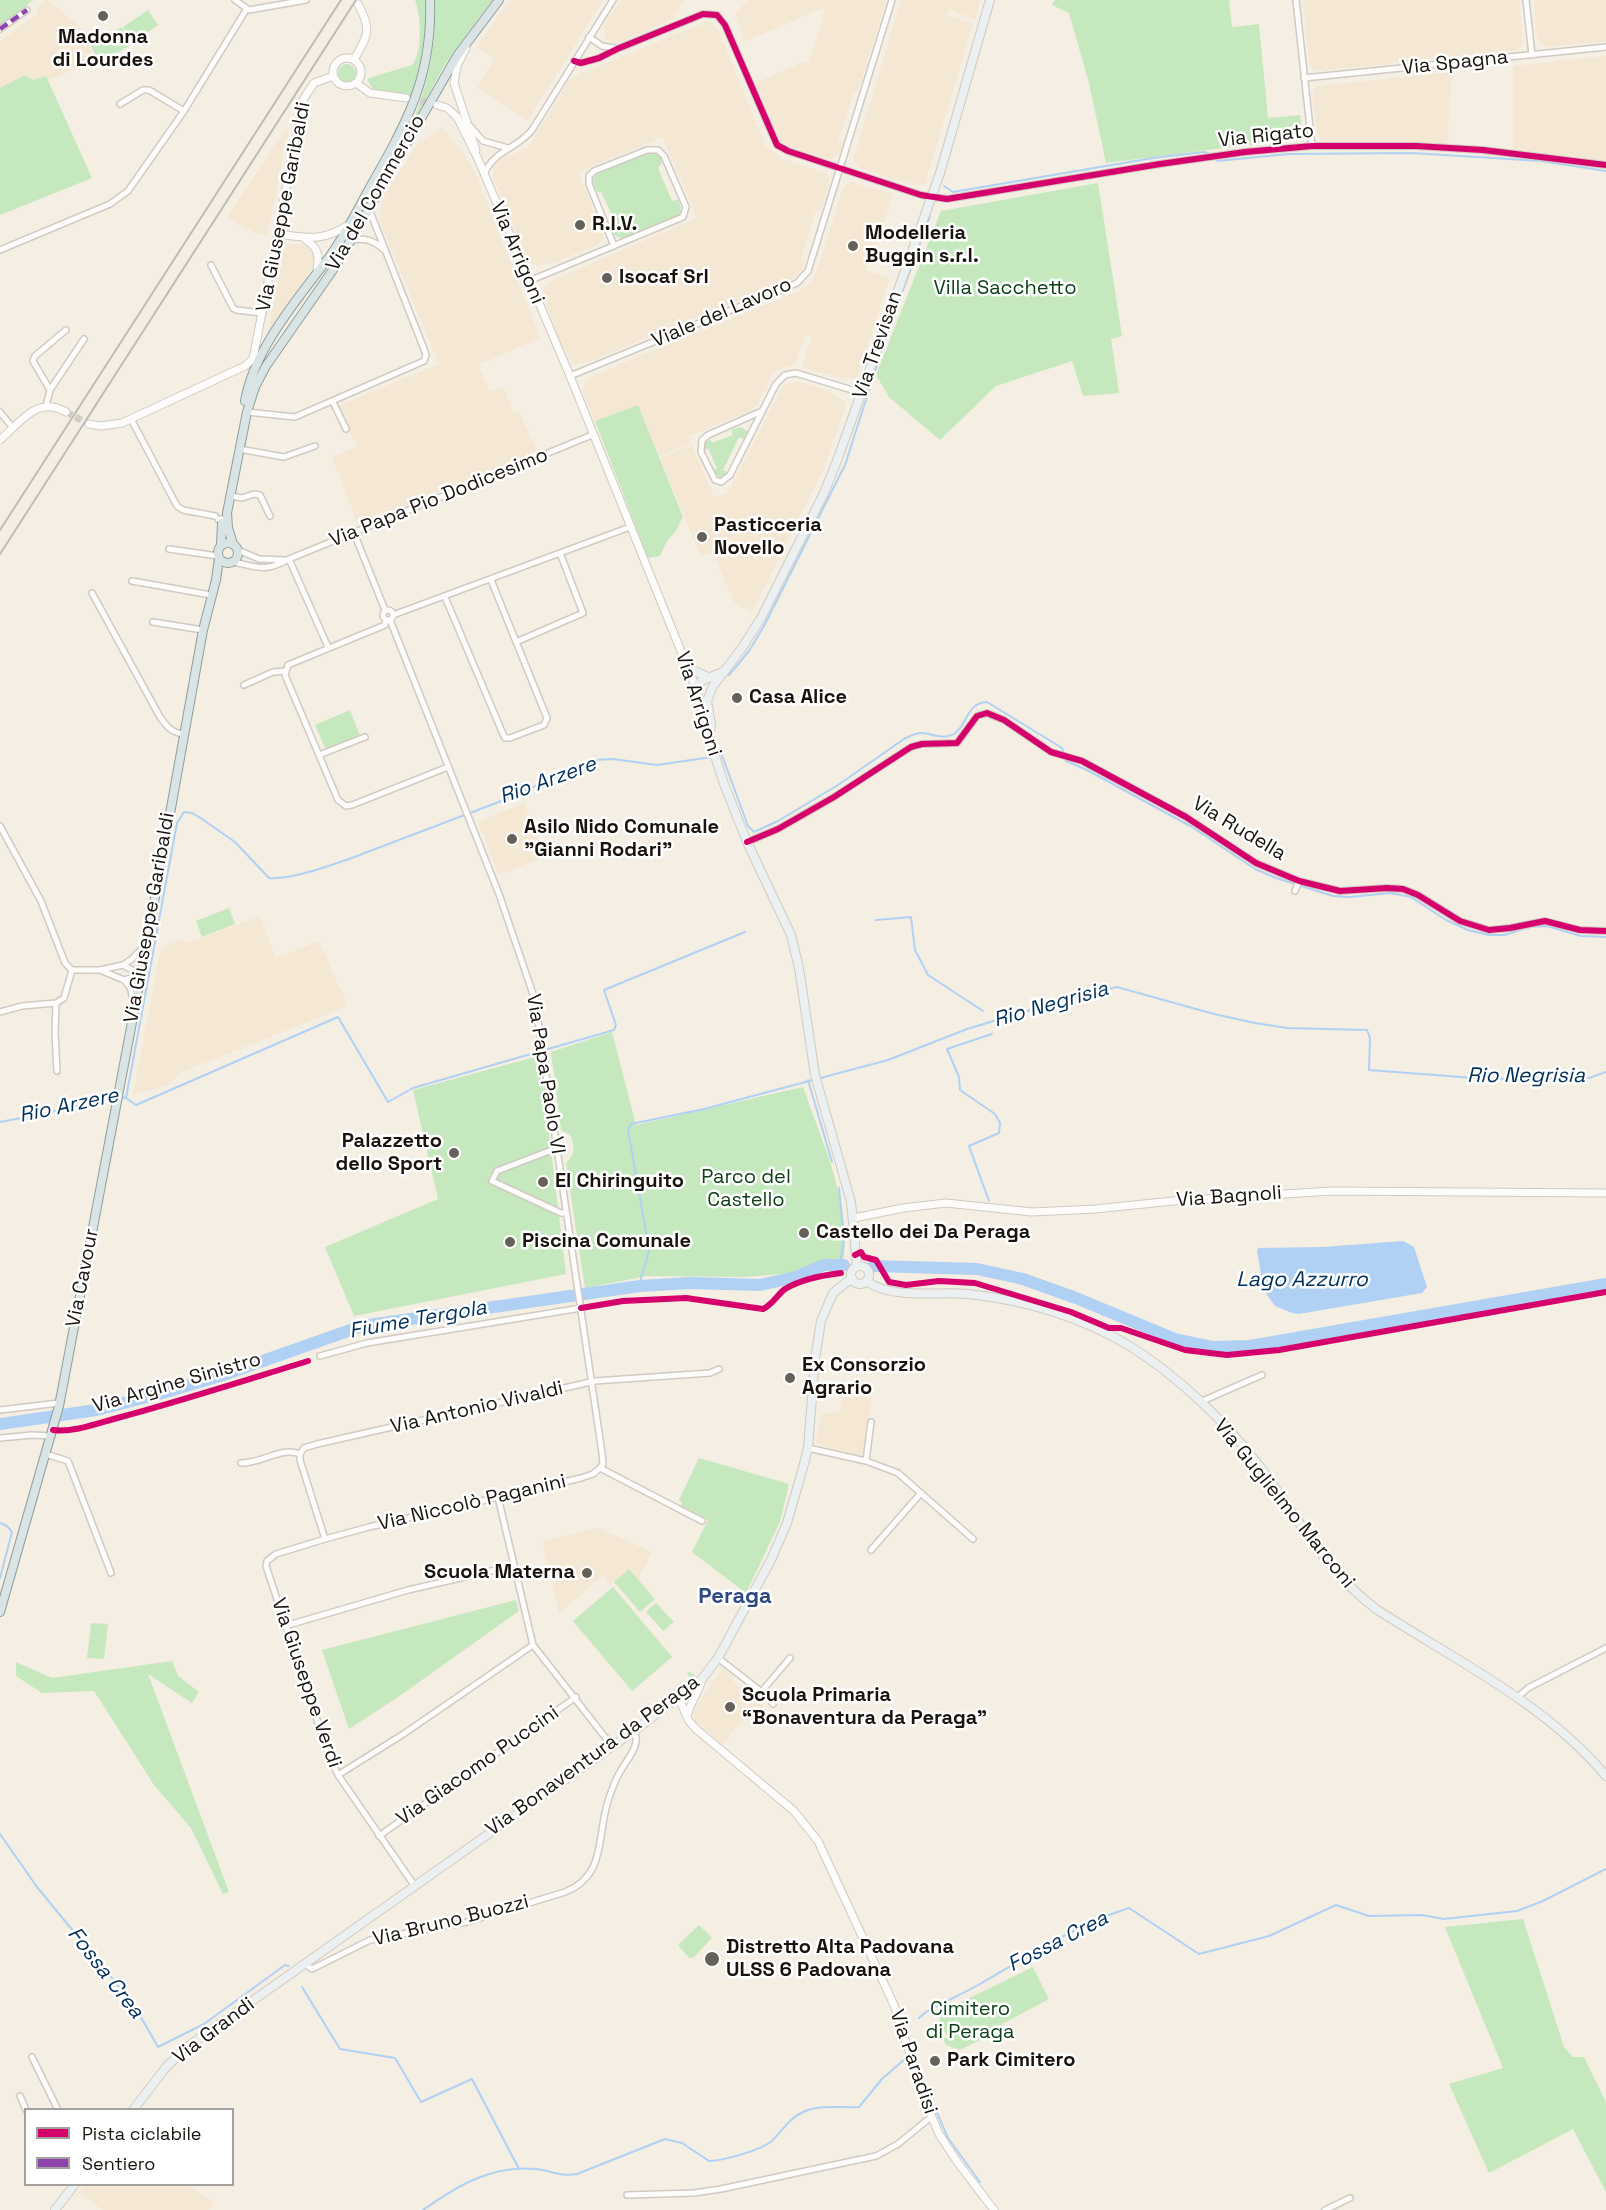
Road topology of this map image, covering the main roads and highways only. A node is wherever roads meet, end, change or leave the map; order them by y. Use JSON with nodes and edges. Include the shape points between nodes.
{"nodes":[{"id":1,"x":430,"y":0,"type":"edge"},
{"id":2,"x":499,"y":0,"type":"edge"},
{"id":3,"x":990,"y":0,"type":"edge"},
{"id":4,"x":253,"y":384,"type":"junction"},
{"id":5,"x":221,"y":545,"type":"junction"},
{"id":6,"x":236,"y":547,"type":"junction"},
{"id":7,"x":218,"y":557,"type":"junction"},
{"id":8,"x":233,"y":563,"type":"junction"},
{"id":9,"x":216,"y":578,"type":"junction"},
{"id":10,"x":688,"y":668,"type":"road end"},
{"id":11,"x":724,"y":671,"type":"junction"},
{"id":12,"x":708,"y":677,"type":"junction"},
{"id":13,"x":716,"y":683,"type":"junction"},
{"id":14,"x":695,"y":686,"type":"junction"},
{"id":15,"x":709,"y":738,"type":"junction"},
{"id":16,"x":116,"y":1097,"type":"joint"},
{"id":17,"x":857,"y":1266,"type":"junction"},
{"id":18,"x":852,"y":1278,"type":"junction"},
{"id":19,"x":866,"y":1281,"type":"junction"},
{"id":20,"x":0,"y":1612,"type":"edge"},
{"id":21,"x":1606,"y":1776,"type":"edge"},
{"id":22,"x":305,"y":1964,"type":"joint"},
{"id":23,"x":135,"y":2108,"type":"edge"},
{"id":24,"x":72,"y":2186,"type":"edge"},
{"id":25,"x":55,"y":2210,"type":"edge"}],
"edges":[{"from":1,"to":4,"type":"main road","name":"Via del Commercio","via":[[425,69],[401,134],[350,224],[270,341]]},
{"from":2,"to":4,"type":"main road","name":"Via del Commercio","via":[[434,95],[351,240]]},
{"from":3,"to":11,"type":"main road","name":"Via Trevisan","via":[[949,144],[824,493],[761,618]]},
{"from":4,"to":5,"type":"main road","name":"Via Giuseppe Garibaldi","via":[[218,518],[223,533]]},
{"from":4,"to":6,"type":"main road","via":[[227,524]]},
{"from":5,"to":6,"type":"main road","via":[[229,543]]},
{"from":5,"to":7,"type":"main road","name":"Via Giuseppe Garibaldi"},
{"from":6,"to":8,"type":"main road","via":[[238,555]]},
{"from":7,"to":8,"type":"main road","via":[[222,562]]},
{"from":7,"to":9,"type":"main road","name":"Via Giuseppe Garibaldi"},
{"from":8,"to":9,"type":"main road"},
{"from":9,"to":16,"type":"main road","name":"Via Giuseppe Garibaldi"},
{"from":10,"to":12,"type":"main road"},
{"from":11,"to":12,"type":"main road"},
{"from":11,"to":13,"type":"main road","name":"Via Trevisan"},
{"from":12,"to":14,"type":"main road"},
{"from":13,"to":14,"type":"main road"},
{"from":13,"to":15,"type":"main road","name":"Via Trevisan","via":[[707,701]]},
{"from":14,"to":15,"type":"main road","name":"Via Arrigoni"},
{"from":15,"to":17,"type":"main road","name":"Via Arrigoni","via":[[747,842],[791,935],[817,1084],[854,1218]]},
{"from":16,"to":20,"type":"main road","name":"Via Cavour","via":[[59,1404]]},
{"from":17,"to":18,"type":"main road","via":[[851,1272]]},
{"from":17,"to":19,"type":"main road","via":[[868,1270]]},
{"from":18,"to":19,"type":"main road","via":[[858,1283]]},
{"from":18,"to":22,"type":"main road","name":"Via Bonaventura da Peraga","via":[[833,1293],[821,1321],[814,1359],[808,1448],[783,1534],[718,1658],[702,1680]]},
{"from":19,"to":21,"type":"main road","name":"Via Guglielmo Marconi","via":[[889,1291],[1003,1299],[1076,1319],[1140,1353],[1200,1402],[1261,1468],[1317,1550],[1348,1586],[1376,1609],[1517,1698],[1564,1733]]},
{"from":22,"to":23,"type":"main road","name":"Via Grandi","via":[[180,2053]]},
{"from":24,"to":25,"type":"main road"}]}
